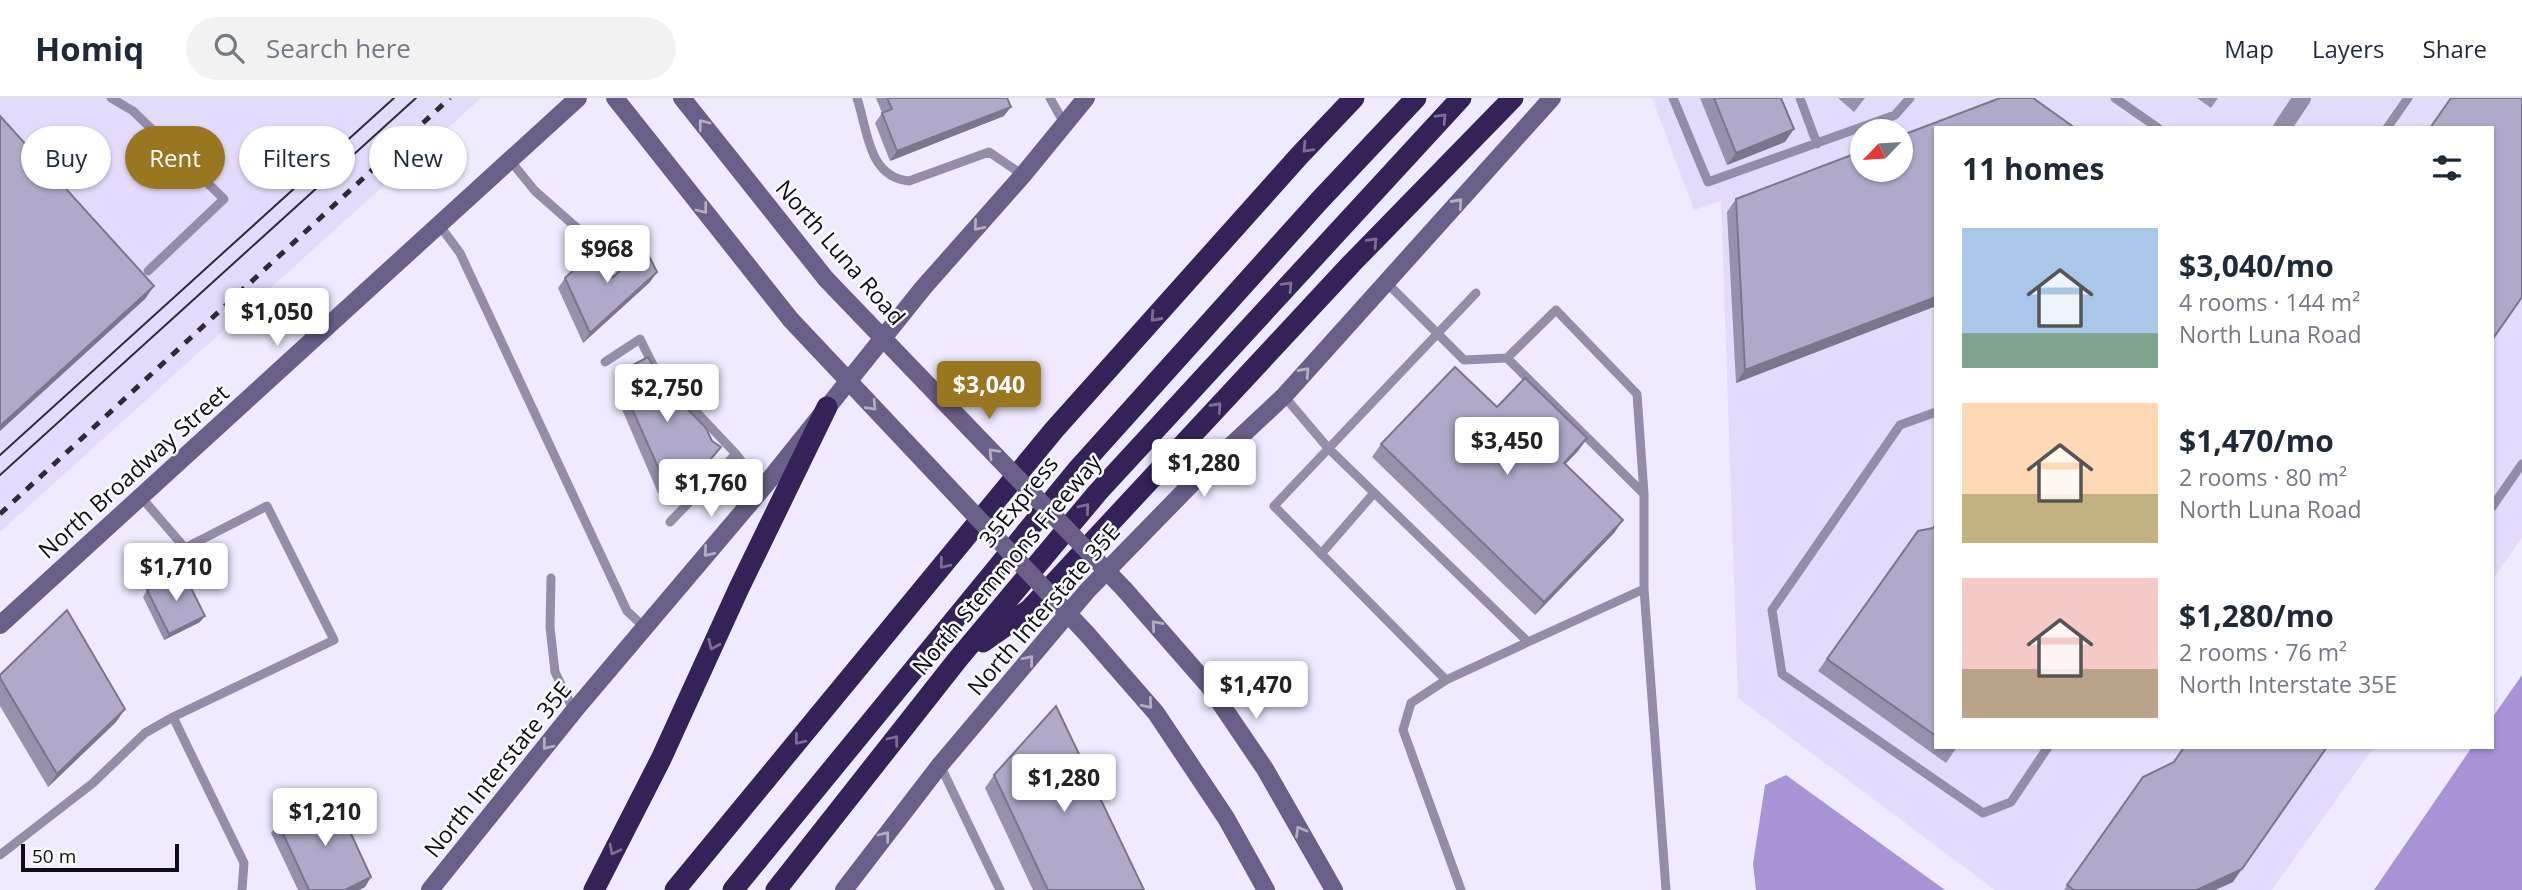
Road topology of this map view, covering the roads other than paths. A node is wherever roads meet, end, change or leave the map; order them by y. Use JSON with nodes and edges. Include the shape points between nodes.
{"nodes":[{"id":1,"x":111,"y":98,"type":"edge"},
{"id":2,"x":578,"y":98,"type":"edge"},
{"id":3,"x":615,"y":98,"type":"edge"},
{"id":4,"x":682,"y":98,"type":"edge"},
{"id":5,"x":857,"y":98,"type":"edge"},
{"id":6,"x":1050,"y":98,"type":"edge"},
{"id":7,"x":1086,"y":98,"type":"edge"},
{"id":8,"x":1354,"y":98,"type":"edge"},
{"id":9,"x":1416,"y":98,"type":"edge"},
{"id":10,"x":1461,"y":98,"type":"edge"},
{"id":11,"x":1513,"y":98,"type":"edge"},
{"id":12,"x":1552,"y":98,"type":"edge"},
{"id":13,"x":1673,"y":98,"type":"edge"},
{"id":14,"x":1800,"y":98,"type":"edge"},
{"id":15,"x":1910,"y":98,"type":"edge"},
{"id":16,"x":2115,"y":98,"type":"edge"},
{"id":17,"x":2302,"y":98,"type":"edge"},
{"id":18,"x":2408,"y":98,"type":"edge"},
{"id":19,"x":1065,"y":123,"type":"junction"},
{"id":20,"x":2155,"y":126,"type":"edge"},
{"id":21,"x":2283,"y":126,"type":"edge"},
{"id":22,"x":2388,"y":126,"type":"edge"},
{"id":23,"x":1817,"y":144,"type":"junction"},
{"id":24,"x":509,"y":159,"type":"junction"},
{"id":25,"x":1023,"y":174,"type":"junction"},
{"id":26,"x":440,"y":226,"type":"junction"},
{"id":27,"x":594,"y":243,"type":"dead end"},
{"id":28,"x":148,"y":271,"type":"dead end"},
{"id":29,"x":1387,"y":283,"type":"junction"},
{"id":30,"x":1476,"y":293,"type":"dead end"},
{"id":31,"x":1436,"y":333,"type":"junction"},
{"id":32,"x":1507,"y":358,"type":"junction"},
{"id":33,"x":605,"y":362,"type":"dead end"},
{"id":34,"x":1284,"y":396,"type":"junction"},
{"id":35,"x":827,"y":407,"type":"junction"},
{"id":36,"x":1934,"y":413,"type":"edge"},
{"id":37,"x":1328,"y":448,"type":"junction"},
{"id":38,"x":736,"y":454,"type":"junction"},
{"id":39,"x":2522,"y":464,"type":"edge"},
{"id":40,"x":762,"y":489,"type":"junction"},
{"id":41,"x":1374,"y":493,"type":"junction"},
{"id":42,"x":1643,"y":494,"type":"junction"},
{"id":43,"x":141,"y":497,"type":"junction"},
{"id":44,"x":2494,"y":505,"type":"edge"},
{"id":45,"x":670,"y":522,"type":"dead end"},
{"id":46,"x":1321,"y":554,"type":"junction"},
{"id":47,"x":551,"y":579,"type":"dead end"},
{"id":48,"x":1644,"y":589,"type":"junction"},
{"id":49,"x":0,"y":625,"type":"edge"},
{"id":50,"x":644,"y":627,"type":"junction"},
{"id":51,"x":1528,"y":642,"type":"junction"},
{"id":52,"x":958,"y":659,"type":"junction"},
{"id":53,"x":1446,"y":680,"type":"junction"},
{"id":54,"x":574,"y":712,"type":"junction"},
{"id":55,"x":173,"y":717,"type":"junction"},
{"id":56,"x":2047,"y":749,"type":"edge"},
{"id":57,"x":940,"y":765,"type":"junction"},
{"id":58,"x":0,"y":855,"type":"edge"},
{"id":59,"x":242,"y":890,"type":"edge"},
{"id":60,"x":430,"y":890,"type":"edge"},
{"id":61,"x":594,"y":890,"type":"edge"},
{"id":62,"x":676,"y":890,"type":"edge"},
{"id":63,"x":733,"y":890,"type":"edge"},
{"id":64,"x":776,"y":890,"type":"edge"},
{"id":65,"x":844,"y":890,"type":"edge"},
{"id":66,"x":1000,"y":890,"type":"edge"},
{"id":67,"x":1266,"y":890,"type":"edge"},
{"id":68,"x":1334,"y":890,"type":"edge"},
{"id":69,"x":1461,"y":890,"type":"edge"},
{"id":70,"x":1666,"y":890,"type":"edge"}],
"edges":[{"from":1,"to":28,"type":"lane","via":[[133,111],[224,199]]},
{"from":2,"to":24,"type":"main road","name":"North Broadway Street"},
{"from":3,"to":67,"type":"main road","one_way":true,"bridge":true,"via":[[791,320],[1156,713],[1226,818]]},
{"from":68,"to":4,"type":"main road","name":"North Luna Road","one_way":true,"bridge":true,"via":[[1265,769],[1208,685],[1125,590],[825,279]]},
{"from":5,"to":25,"type":"lane","via":[[875,162],[896,180],[909,181],[989,152]]},
{"from":6,"to":19,"type":"lane"},
{"from":7,"to":19,"type":"main road","name":"North Interstate 35E"},
{"from":8,"to":62,"type":"highway","name":"North Stemmons Freeway","one_way":true,"via":[[1054,430]]},
{"from":9,"to":63,"type":"highway","name":"35Express","via":[[1078,470]]},
{"from":52,"to":10,"type":"highway","name":"North Stemmons Freeway","one_way":true,"via":[[1098,492]]},
{"from":52,"to":11,"type":"highway","one_way":true,"via":[[1030,609],[1352,262]]},
{"from":29,"to":12,"type":"main road","name":"North Interstate 35E","one_way":true},
{"from":13,"to":23,"type":"lane","via":[[1708,182]]},
{"from":14,"to":23,"type":"lane"},
{"from":15,"to":23,"type":"lane","via":[[1895,116]]},
{"from":16,"to":20,"type":"lane"},
{"from":17,"to":21,"type":"street"},
{"from":18,"to":22,"type":"lane"},
{"from":19,"to":25,"type":"main road","name":"North Interstate 35E"},
{"from":24,"to":26,"type":"main road","name":"North Broadway Street"},
{"from":24,"to":27,"type":"lane","via":[[535,191]]},
{"from":25,"to":35,"type":"main road","name":"North Interstate 35E","one_way":true},
{"from":26,"to":43,"type":"main road","name":"North Broadway Street"},
{"from":26,"to":50,"type":"lane","via":[[460,253],[627,611]]},
{"from":29,"to":31,"type":"lane"},
{"from":34,"to":29,"type":"main road","name":"North Interstate 35E","one_way":true},
{"from":30,"to":31,"type":"lane"},
{"from":31,"to":32,"type":"lane","via":[[1464,360]]},
{"from":31,"to":37,"type":"lane"},
{"from":32,"to":42,"type":"lane"},
{"from":32,"to":42,"type":"lane","via":[[1556,310],[1637,394]]},
{"from":33,"to":38,"type":"lane","via":[[640,339],[654,367]]},
{"from":34,"to":37,"type":"lane"},
{"from":57,"to":34,"type":"main road","name":"North Interstate 35E","one_way":true,"via":[[1087,591]]},
{"from":35,"to":40,"type":"main road","name":"North Interstate 35E"},
{"from":35,"to":61,"type":"highway","one_way":true},
{"from":36,"to":56,"type":"lane","via":[[1900,425],[1772,610],[1782,674],[1983,814],[2011,802]]},
{"from":37,"to":41,"type":"lane"},
{"from":37,"to":46,"type":"lane","via":[[1274,506]]},
{"from":38,"to":40,"type":"lane"},
{"from":38,"to":45,"type":"lane"},
{"from":39,"to":44,"type":"lane"},
{"from":40,"to":50,"type":"main road","name":"North Interstate 35E","one_way":true},
{"from":41,"to":46,"type":"lane"},
{"from":41,"to":51,"type":"lane"},
{"from":42,"to":48,"type":"lane"},
{"from":43,"to":49,"type":"main road","name":"North Broadway Street"},
{"from":43,"to":55,"type":"lane","via":[[185,548],[267,506],[334,640]]},
{"from":46,"to":53,"type":"lane"},
{"from":47,"to":54,"type":"lane","via":[[555,672]]},
{"from":48,"to":51,"type":"lane"},
{"from":48,"to":70,"type":"lane"},
{"from":50,"to":54,"type":"main road","name":"North Interstate 35E"},
{"from":51,"to":53,"type":"lane"},
{"from":64,"to":52,"type":"highway","name":"North Stemmons Freeway","one_way":true},
{"from":53,"to":69,"type":"lane","via":[[1410,703],[1404,730]]},
{"from":54,"to":60,"type":"main road","name":"North Interstate 35E","one_way":true},
{"from":55,"to":58,"type":"lane","via":[[145,733],[93,783]]},
{"from":55,"to":59,"type":"lane","via":[[244,863]]},
{"from":65,"to":57,"type":"main road","name":"North Interstate 35E","one_way":true},
{"from":57,"to":66,"type":"lane"}]}
